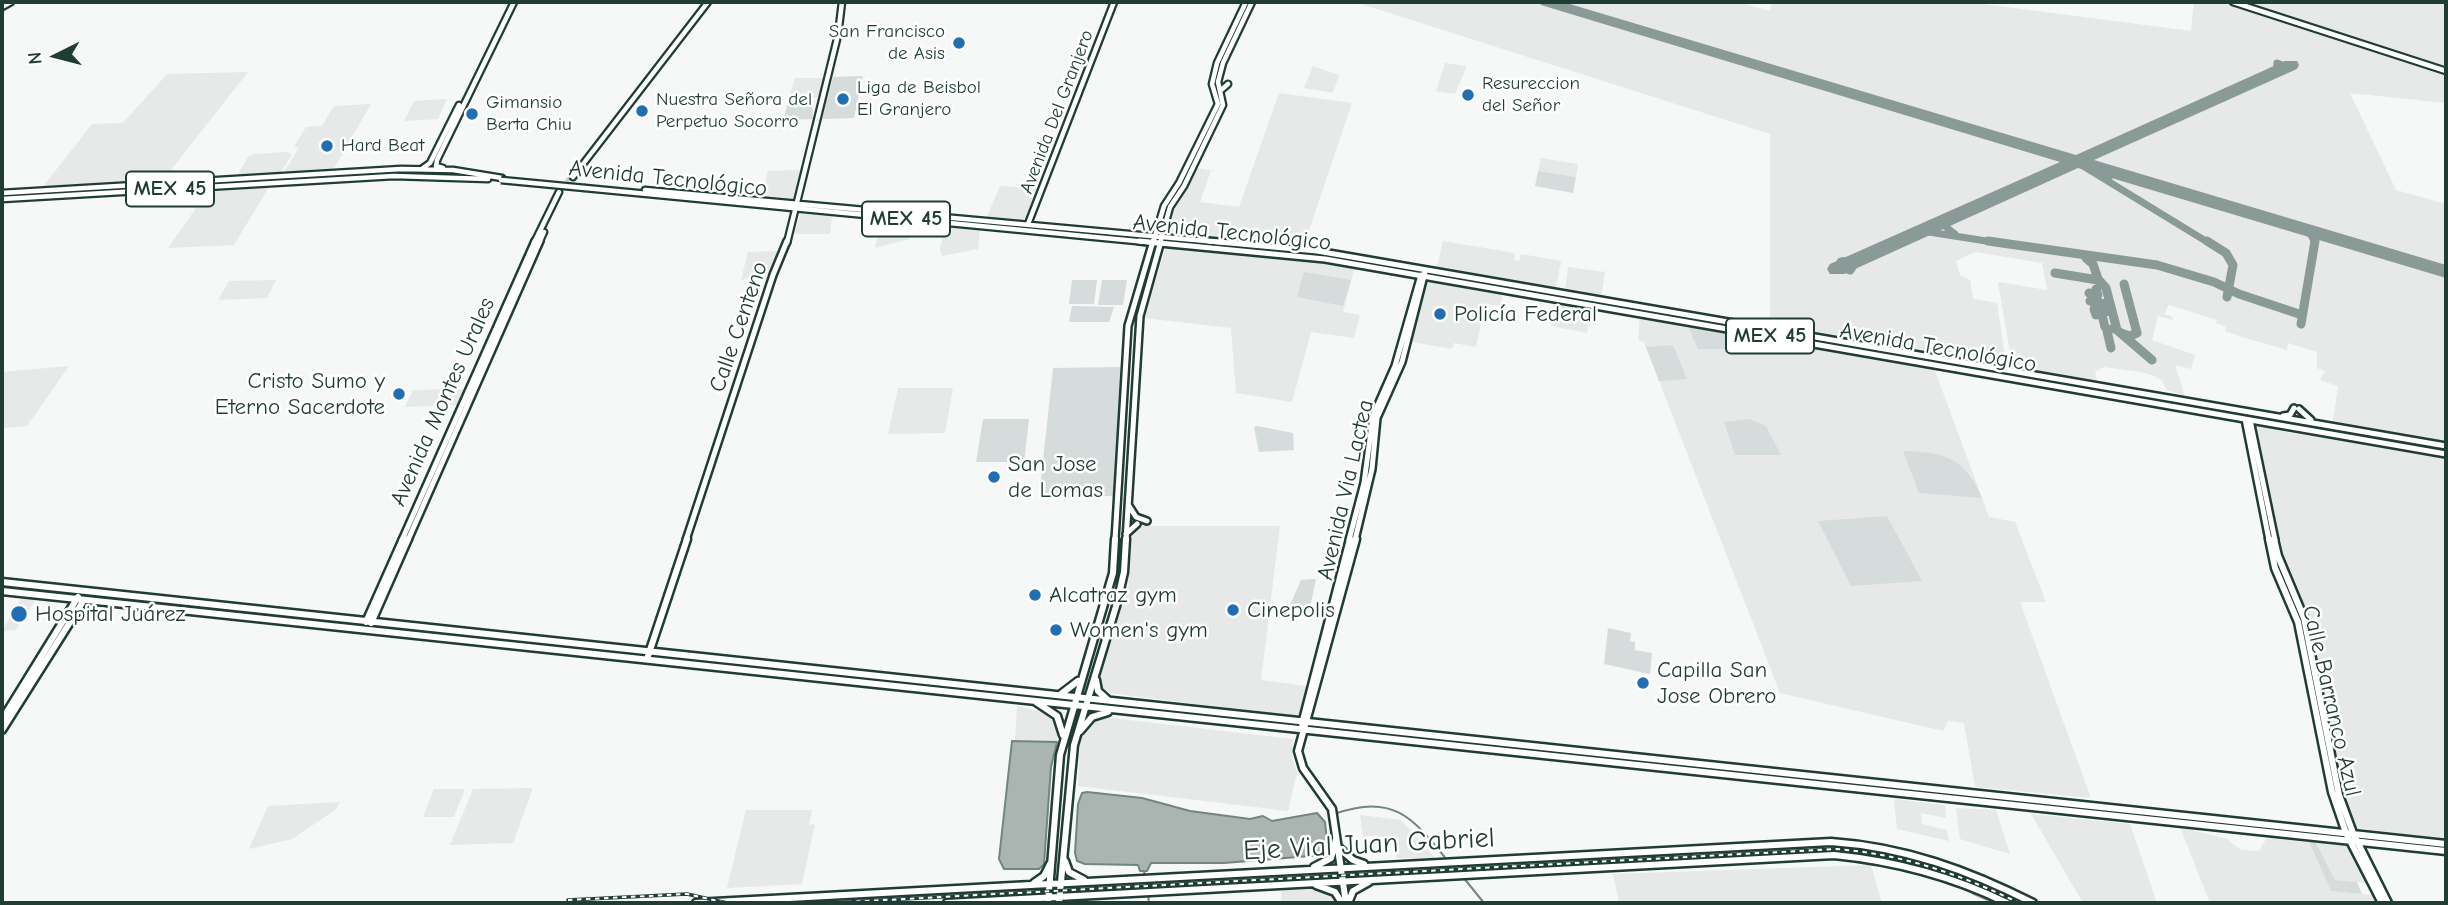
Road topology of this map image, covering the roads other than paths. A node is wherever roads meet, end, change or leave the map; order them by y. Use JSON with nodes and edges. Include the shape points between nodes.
{"nodes":[{"id":1,"x":512,"y":2,"type":"edge"},
{"id":2,"x":706,"y":2,"type":"edge"},
{"id":3,"x":842,"y":2,"type":"edge"},
{"id":4,"x":1114,"y":2,"type":"edge"},
{"id":5,"x":1246,"y":2,"type":"edge"},
{"id":6,"x":1252,"y":2,"type":"edge"},
{"id":7,"x":2234,"y":2,"type":"edge"},
{"id":8,"x":2242,"y":2,"type":"edge"},
{"id":9,"x":2446,"y":70,"type":"edge"},
{"id":10,"x":1228,"y":84,"type":"dead end"},
{"id":11,"x":1220,"y":91,"type":"junction"},
{"id":12,"x":433,"y":166,"type":"junction"},
{"id":13,"x":433,"y":176,"type":"junction"},
{"id":14,"x":571,"y":177,"type":"tunnel mouth"},
{"id":15,"x":501,"y":179,"type":"junction"},
{"id":16,"x":265,"y":183,"type":"junction"},
{"id":17,"x":205,"y":184,"type":"junction"},
{"id":18,"x":220,"y":186,"type":"junction"},
{"id":19,"x":65,"y":189,"type":"junction"},
{"id":20,"x":272,"y":191,"type":"dead end"},
{"id":21,"x":560,"y":192,"type":"tunnel mouth"},
{"id":22,"x":2,"y":193,"type":"edge"},
{"id":23,"x":202,"y":193,"type":"dead end"},
{"id":24,"x":58,"y":195,"type":"junction"},
{"id":25,"x":2,"y":199,"type":"edge"},
{"id":26,"x":797,"y":206,"type":"junction"},
{"id":27,"x":910,"y":213,"type":"junction"},
{"id":28,"x":923,"y":214,"type":"junction"},
{"id":29,"x":1032,"y":215,"type":"junction"},
{"id":30,"x":906,"y":219,"type":"junction"},
{"id":31,"x":918,"y":220,"type":"junction"},
{"id":32,"x":1158,"y":222,"type":"junction"},
{"id":33,"x":1166,"y":222,"type":"junction"},
{"id":34,"x":1018,"y":223,"type":"junction"},
{"id":35,"x":1028,"y":224,"type":"junction"},
{"id":36,"x":1031,"y":231,"type":"junction"},
{"id":37,"x":1087,"y":232,"type":"junction"},
{"id":38,"x":1098,"y":234,"type":"junction"},
{"id":39,"x":1139,"y":234,"type":"junction"},
{"id":40,"x":1180,"y":238,"type":"junction"},
{"id":41,"x":1126,"y":239,"type":"junction"},
{"id":42,"x":1157,"y":239,"type":"junction"},
{"id":43,"x":1238,"y":243,"type":"junction"},
{"id":44,"x":1184,"y":244,"type":"junction"},
{"id":45,"x":1262,"y":245,"type":"junction"},
{"id":46,"x":1235,"y":249,"type":"junction"},
{"id":47,"x":1247,"y":250,"type":"junction"},
{"id":48,"x":1149,"y":254,"type":"junction"},
{"id":49,"x":1157,"y":255,"type":"junction"},
{"id":50,"x":1423,"y":273,"type":"junction"},
{"id":51,"x":1988,"y":367,"type":"junction"},
{"id":52,"x":1990,"y":374,"type":"junction"},
{"id":53,"x":2174,"y":399,"type":"junction"},
{"id":54,"x":2175,"y":407,"type":"junction"},
{"id":55,"x":2277,"y":417,"type":"junction"},
{"id":56,"x":2248,"y":419,"type":"junction"},
{"id":57,"x":2327,"y":425,"type":"junction"},
{"id":58,"x":2389,"y":436,"type":"junction"},
{"id":59,"x":2389,"y":444,"type":"junction"},
{"id":60,"x":2446,"y":446,"type":"edge"},
{"id":61,"x":2446,"y":454,"type":"edge"},
{"id":62,"x":1128,"y":503,"type":"junction"},
{"id":63,"x":1147,"y":521,"type":"dead end"},
{"id":64,"x":1137,"y":524,"type":"dead end"},
{"id":65,"x":1126,"y":534,"type":"junction"},
{"id":66,"x":2,"y":582,"type":"edge"},
{"id":67,"x":2,"y":591,"type":"edge"},
{"id":68,"x":81,"y":592,"type":"junction"},
{"id":69,"x":92,"y":593,"type":"junction"},
{"id":70,"x":80,"y":599,"type":"junction"},
{"id":71,"x":367,"y":625,"type":"junction"},
{"id":72,"x":650,"y":651,"type":"junction"},
{"id":73,"x":647,"y":659,"type":"junction"},
{"id":74,"x":1083,"y":668,"type":"junction"},
{"id":75,"x":1096,"y":672,"type":"junction"},
{"id":76,"x":1032,"y":692,"type":"junction"},
{"id":77,"x":1058,"y":695,"type":"junction"},
{"id":78,"x":1030,"y":701,"type":"junction"},
{"id":79,"x":1074,"y":701,"type":"junction"},
{"id":80,"x":1111,"y":701,"type":"junction"},
{"id":81,"x":1086,"y":703,"type":"junction"},
{"id":82,"x":1148,"y":706,"type":"junction"},
{"id":83,"x":1117,"y":711,"type":"junction"},
{"id":84,"x":1142,"y":714,"type":"junction"},
{"id":85,"x":2,"y":720,"type":"edge"},
{"id":86,"x":1304,"y":724,"type":"junction"},
{"id":87,"x":2,"y":730,"type":"edge"},
{"id":88,"x":1076,"y":736,"type":"junction"},
{"id":89,"x":1063,"y":740,"type":"junction"},
{"id":90,"x":2045,"y":805,"type":"junction"},
{"id":91,"x":1337,"y":833,"type":"junction"},
{"id":92,"x":2352,"y":837,"type":"junction"},
{"id":93,"x":2329,"y":839,"type":"junction"},
{"id":94,"x":2370,"y":843,"type":"junction"},
{"id":95,"x":2446,"y":844,"type":"edge"},
{"id":96,"x":1339,"y":848,"type":"junction"},
{"id":97,"x":2446,"y":851,"type":"edge"},
{"id":98,"x":2356,"y":852,"type":"junction"},
{"id":99,"x":2365,"y":857,"type":"junction"},
{"id":100,"x":1064,"y":859,"type":"junction"},
{"id":101,"x":1051,"y":861,"type":"junction"},
{"id":102,"x":1374,"y":866,"type":"junction"},
{"id":103,"x":1341,"y":867,"type":"junction"},
{"id":104,"x":1308,"y":870,"type":"junction"},
{"id":105,"x":2369,"y":877,"type":"junction"},
{"id":106,"x":1377,"y":880,"type":"junction"},
{"id":107,"x":1087,"y":881,"type":"junction"},
{"id":108,"x":1343,"y":882,"type":"junction"},
{"id":109,"x":1050,"y":883,"type":"junction"},
{"id":110,"x":1061,"y":883,"type":"junction"},
{"id":111,"x":1310,"y":884,"type":"junction"},
{"id":112,"x":1029,"y":885,"type":"junction"},
{"id":113,"x":2383,"y":892,"type":"junction"},
{"id":114,"x":1087,"y":895,"type":"junction"},
{"id":115,"x":1022,"y":899,"type":"junction"},
{"id":116,"x":1048,"y":900,"type":"edge"},
{"id":117,"x":1060,"y":900,"type":"edge"},
{"id":118,"x":696,"y":903,"type":"edge"},
{"id":119,"x":947,"y":903,"type":"edge"},
{"id":120,"x":1034,"y":903,"type":"edge"},
{"id":121,"x":1071,"y":903,"type":"edge"},
{"id":122,"x":1345,"y":903,"type":"edge"},
{"id":123,"x":2007,"y":903,"type":"edge"},
{"id":124,"x":2033,"y":903,"type":"edge"},
{"id":125,"x":2382,"y":903,"type":"edge"},
{"id":126,"x":2388,"y":903,"type":"edge"}],
"edges":[{"from":1,"to":12,"type":"main road"},
{"from":2,"to":14,"type":"main road"},
{"from":3,"to":26,"type":"main road","name":"Calle Centeno"},
{"from":4,"to":29,"type":"main road","name":"Avenida Del Granjero"},
{"from":5,"to":32,"type":"main road","via":[[1219,56],[1213,80],[1217,106]]},
{"from":6,"to":11,"type":"main road","via":[[1226,54]]},
{"from":7,"to":9,"type":"main road"},
{"from":8,"to":9,"type":"main road"},
{"from":10,"to":11,"type":"main road"},
{"from":11,"to":33,"type":"main road","via":[[1224,102],[1220,112]]},
{"from":12,"to":13,"type":"main road"},
{"from":12,"to":15,"type":"main road","name":"Avenida Tecnológico","number":"MEX 45"},
{"from":12,"to":17,"type":"main road","name":"Avenida Tecnológico","number":"MEX 45"},
{"from":13,"to":15,"type":"main road","name":"Avenida Tecnológico","number":"MEX 45"},
{"from":13,"to":16,"type":"main road","name":"Avenida Tecnológico","number":"MEX 45"},
{"from":15,"to":26,"type":"main road","name":"Avenida Tecnológico","number":"MEX 45","bridge":true},
{"from":16,"to":18,"type":"main road","name":"Avenida Tecnológico","number":"MEX 45"},
{"from":16,"to":20,"type":"main road"},
{"from":17,"to":18,"type":"main road","name":"Avenida Tecnológico","number":"MEX 45"},
{"from":17,"to":19,"type":"main road","name":"Avenida Tecnológico","number":"MEX 45"},
{"from":17,"to":24,"type":"main road","name":"Avenida Tecnológico","number":"MEX 45"},
{"from":18,"to":23,"type":"main road"},
{"from":19,"to":22,"type":"main road","name":"Avenida Tecnológico","number":"MEX 45"},
{"from":19,"to":24,"type":"main road"},
{"from":21,"to":71,"type":"main road","name":"Avenida Montes Urales","via":[[526,258]]},
{"from":24,"to":25,"type":"main road","name":"Avenida Tecnológico","number":"MEX 45"},
{"from":26,"to":27,"type":"main road","name":"Avenida Tecnológico","number":"MEX 45"},
{"from":26,"to":30,"type":"main road","name":"Avenida Tecnológico","number":"MEX 45"},
{"from":26,"to":72,"type":"main road","name":"Calle Centeno"},
{"from":27,"to":28,"type":"main road","name":"Avenida Tecnológico","number":"MEX 45"},
{"from":27,"to":30,"type":"main road","via":[[912,217]]},
{"from":28,"to":31,"type":"main road"},
{"from":28,"to":34,"type":"main road","name":"Avenida Tecnológico","number":"MEX 45"},
{"from":29,"to":34,"type":"main road"},
{"from":29,"to":35,"type":"main road","name":"Avenida Del Granjero"},
{"from":30,"to":31,"type":"main road","name":"Avenida Tecnológico","number":"MEX 45"},
{"from":31,"to":36,"type":"main road","name":"Avenida Tecnológico","number":"MEX 45"},
{"from":32,"to":39,"type":"main road","via":[[1153,230]]},
{"from":32,"to":42,"type":"main road"},
{"from":33,"to":40,"type":"main road","via":[[1169,233]]},
{"from":33,"to":42,"type":"main road"},
{"from":34,"to":35,"type":"main road","name":"Avenida Tecnológico","number":"MEX 45"},
{"from":35,"to":36,"type":"main road","name":"Avenida Del Granjero"},
{"from":35,"to":37,"type":"main road","name":"Avenida Tecnológico","number":"MEX 45"},
{"from":36,"to":37,"type":"main road","name":"Avenida Tecnológico","number":"MEX 45"},
{"from":37,"to":38,"type":"main road","name":"Avenida Tecnológico","number":"MEX 45"},
{"from":38,"to":39,"type":"main road","name":"Avenida Tecnológico","number":"MEX 45"},
{"from":38,"to":41,"type":"main road","name":"Avenida Tecnológico","number":"MEX 45"},
{"from":39,"to":42,"type":"main road","name":"Avenida Tecnológico","number":"MEX 45"},
{"from":40,"to":42,"type":"main road","name":"Avenida Tecnológico","number":"MEX 45"},
{"from":40,"to":43,"type":"main road","name":"Avenida Tecnológico","number":"MEX 45"},
{"from":41,"to":42,"type":"main road","name":"Avenida Tecnológico","number":"MEX 45"},
{"from":41,"to":48,"type":"main road","via":[[1145,244]]},
{"from":42,"to":44,"type":"main road","name":"Avenida Tecnológico","number":"MEX 45"},
{"from":42,"to":48,"type":"main road"},
{"from":42,"to":49,"type":"main road"},
{"from":43,"to":45,"type":"main road","name":"Avenida Tecnológico","number":"MEX 45"},
{"from":43,"to":46,"type":"main road","via":[[1241,246]]},
{"from":44,"to":46,"type":"main road","name":"Avenida Tecnológico","number":"MEX 45"},
{"from":44,"to":49,"type":"main road","via":[[1165,247]]},
{"from":45,"to":47,"type":"main road"},
{"from":45,"to":50,"type":"main road","name":"Avenida Tecnológico","number":"MEX 45","via":[[1334,253]]},
{"from":46,"to":47,"type":"main road","name":"Avenida Tecnológico","number":"MEX 45"},
{"from":47,"to":50,"type":"main road","name":"Avenida Tecnológico","number":"MEX 45"},
{"from":48,"to":74,"type":"main road","via":[[1128,334],[1113,573]]},
{"from":49,"to":62,"type":"main road","via":[[1137,331]]},
{"from":50,"to":51,"type":"main road","name":"Avenida Tecnológico","number":"MEX 45"},
{"from":50,"to":52,"type":"main road","name":"Avenida Tecnológico","number":"MEX 45"},
{"from":50,"to":86,"type":"main road","name":"Avenida Via Lactea","via":[[1398,359],[1373,416],[1364,483]]},
{"from":51,"to":52,"type":"main road"},
{"from":51,"to":53,"type":"main road","name":"Avenida Tecnológico","number":"MEX 45"},
{"from":52,"to":54,"type":"main road","name":"Avenida Tecnológico","number":"MEX 45"},
{"from":53,"to":54,"type":"main road"},
{"from":53,"to":55,"type":"main road","name":"Avenida Tecnológico","number":"MEX 45"},
{"from":54,"to":56,"type":"main road","name":"Avenida Tecnológico","number":"MEX 45"},
{"from":55,"to":57,"type":"main road","name":"Avenida Tecnológico","number":"MEX 45"},
{"from":55,"to":57,"type":"main road","via":[[2290,415],[2296,408],[2308,419]]},
{"from":56,"to":59,"type":"main road","name":"Avenida Tecnológico","number":"MEX 45"},
{"from":56,"to":92,"type":"main road","name":"Calle Barranco Azul","via":[[2278,556],[2304,618],[2337,786]]},
{"from":57,"to":58,"type":"main road","name":"Avenida Tecnológico","number":"MEX 45"},
{"from":58,"to":59,"type":"main road","via":[[2393,440]]},
{"from":58,"to":60,"type":"main road","name":"Avenida Tecnológico","number":"MEX 45"},
{"from":59,"to":61,"type":"main road","name":"Avenida Tecnológico","number":"MEX 45"},
{"from":62,"to":63,"type":"main road","via":[[1134,515]]},
{"from":62,"to":65,"type":"main road"},
{"from":64,"to":65,"type":"main road"},
{"from":65,"to":75,"type":"main road","via":[[1121,587]]},
{"from":66,"to":68,"type":"main road"},
{"from":67,"to":70,"type":"main road"},
{"from":68,"to":69,"type":"main road"},
{"from":68,"to":70,"type":"main road"},
{"from":69,"to":70,"type":"main road"},
{"from":69,"to":71,"type":"main road"},
{"from":70,"to":71,"type":"main road"},
{"from":70,"to":85,"type":"main road"},
{"from":70,"to":87,"type":"main road"},
{"from":71,"to":72,"type":"main road"},
{"from":71,"to":73,"type":"main road"},
{"from":72,"to":73,"type":"main road","name":"Calle Centeno"},
{"from":72,"to":76,"type":"main road"},
{"from":73,"to":78,"type":"main road"},
{"from":74,"to":77,"type":"main road","via":[[1073,687]]},
{"from":74,"to":79,"type":"main road"},
{"from":75,"to":80,"type":"main road","via":[[1096,687]]},
{"from":75,"to":81,"type":"main road"},
{"from":76,"to":77,"type":"main road"},
{"from":76,"to":78,"type":"main road"},
{"from":77,"to":79,"type":"main road"},
{"from":78,"to":79,"type":"main road"},
{"from":78,"to":89,"type":"main road","via":[[1057,716]]},
{"from":79,"to":81,"type":"main road"},
{"from":79,"to":89,"type":"main road"},
{"from":80,"to":81,"type":"main road"},
{"from":80,"to":82,"type":"main road"},
{"from":81,"to":83,"type":"main road"},
{"from":81,"to":88,"type":"main road"},
{"from":82,"to":84,"type":"main road"},
{"from":82,"to":86,"type":"main road"},
{"from":83,"to":84,"type":"main road"},
{"from":83,"to":88,"type":"main road","via":[[1092,717]]},
{"from":84,"to":86,"type":"main road"},
{"from":86,"to":90,"type":"main road"},
{"from":86,"to":91,"type":"main road","name":"Avenida Via Lactea","via":[[1300,764],[1327,798]]},
{"from":88,"to":100,"type":"main road"},
{"from":89,"to":101,"type":"main road"},
{"from":90,"to":92,"type":"main road"},
{"from":90,"to":93,"type":"main road"},
{"from":91,"to":96,"type":"main road","name":"Avenida Via Lactea"},
{"from":91,"to":104,"type":"main road","via":[[1331,858]]},
{"from":92,"to":93,"type":"main road"},
{"from":92,"to":94,"type":"main road"},
{"from":92,"to":95,"type":"main road"},
{"from":92,"to":98,"type":"main road","name":"Calle Barranco Azul"},
{"from":92,"to":99,"type":"main road","name":"Calle Barranco Azul"},
{"from":93,"to":98,"type":"main road"},
{"from":94,"to":97,"type":"main road"},
{"from":94,"to":99,"type":"main road"},
{"from":96,"to":102,"type":"main road","via":[[1358,862]]},
{"from":96,"to":103,"type":"main road","name":"Avenida Via Lactea"},
{"from":98,"to":105,"type":"main road","name":"Calle Barranco Azul"},
{"from":99,"to":113,"type":"main road","name":"Calle Barranco Azul"},
{"from":100,"to":107,"type":"main road","via":[[1069,872]]},
{"from":100,"to":110,"type":"main road"},
{"from":101,"to":109,"type":"main road"},
{"from":101,"to":112,"type":"main road","via":[[1044,876]]},
{"from":102,"to":103,"type":"main road","name":"Eje Vial Juan Gabriel"},
{"from":102,"to":124,"type":"main road","name":"Eje Vial Juan Gabriel","via":[[1849,843],[1944,863]]},
{"from":103,"to":104,"type":"main road","name":"Eje Vial Juan Gabriel"},
{"from":103,"to":108,"type":"main road","name":"Avenida Via Lactea"},
{"from":104,"to":107,"type":"main road","name":"Eje Vial Juan Gabriel"},
{"from":105,"to":113,"type":"main road"},
{"from":105,"to":125,"type":"main road","name":"Calle Barranco Azul"},
{"from":106,"to":108,"type":"main road","name":"Eje Vial Juan Gabriel"},
{"from":106,"to":122,"type":"main road","via":[[1356,888]]},
{"from":106,"to":123,"type":"main road","name":"Eje Vial Juan Gabriel","via":[[1844,856],[1929,872]]},
{"from":107,"to":110,"type":"main road","name":"Eje Vial Juan Gabriel"},
{"from":108,"to":111,"type":"main road","name":"Eje Vial Juan Gabriel"},
{"from":108,"to":122,"type":"main road","name":"Avenida Via Lactea"},
{"from":109,"to":110,"type":"main road","name":"Eje Vial Juan Gabriel"},
{"from":109,"to":112,"type":"main road","name":"Eje Vial Juan Gabriel"},
{"from":109,"to":116,"type":"main road"},
{"from":110,"to":117,"type":"main road"},
{"from":111,"to":114,"type":"main road","name":"Eje Vial Juan Gabriel"},
{"from":111,"to":122,"type":"main road","via":[[1329,888]]},
{"from":112,"to":118,"type":"main road","name":"Eje Vial Juan Gabriel"},
{"from":113,"to":126,"type":"main road","name":"Calle Barranco Azul"},
{"from":114,"to":117,"type":"main road","name":"Eje Vial Juan Gabriel"},
{"from":114,"to":121,"type":"main road"},
{"from":115,"to":116,"type":"main road","name":"Eje Vial Juan Gabriel"},
{"from":115,"to":119,"type":"main road","name":"Eje Vial Juan Gabriel"},
{"from":115,"to":120,"type":"main road"},
{"from":116,"to":117,"type":"main road","name":"Eje Vial Juan Gabriel"}]}
